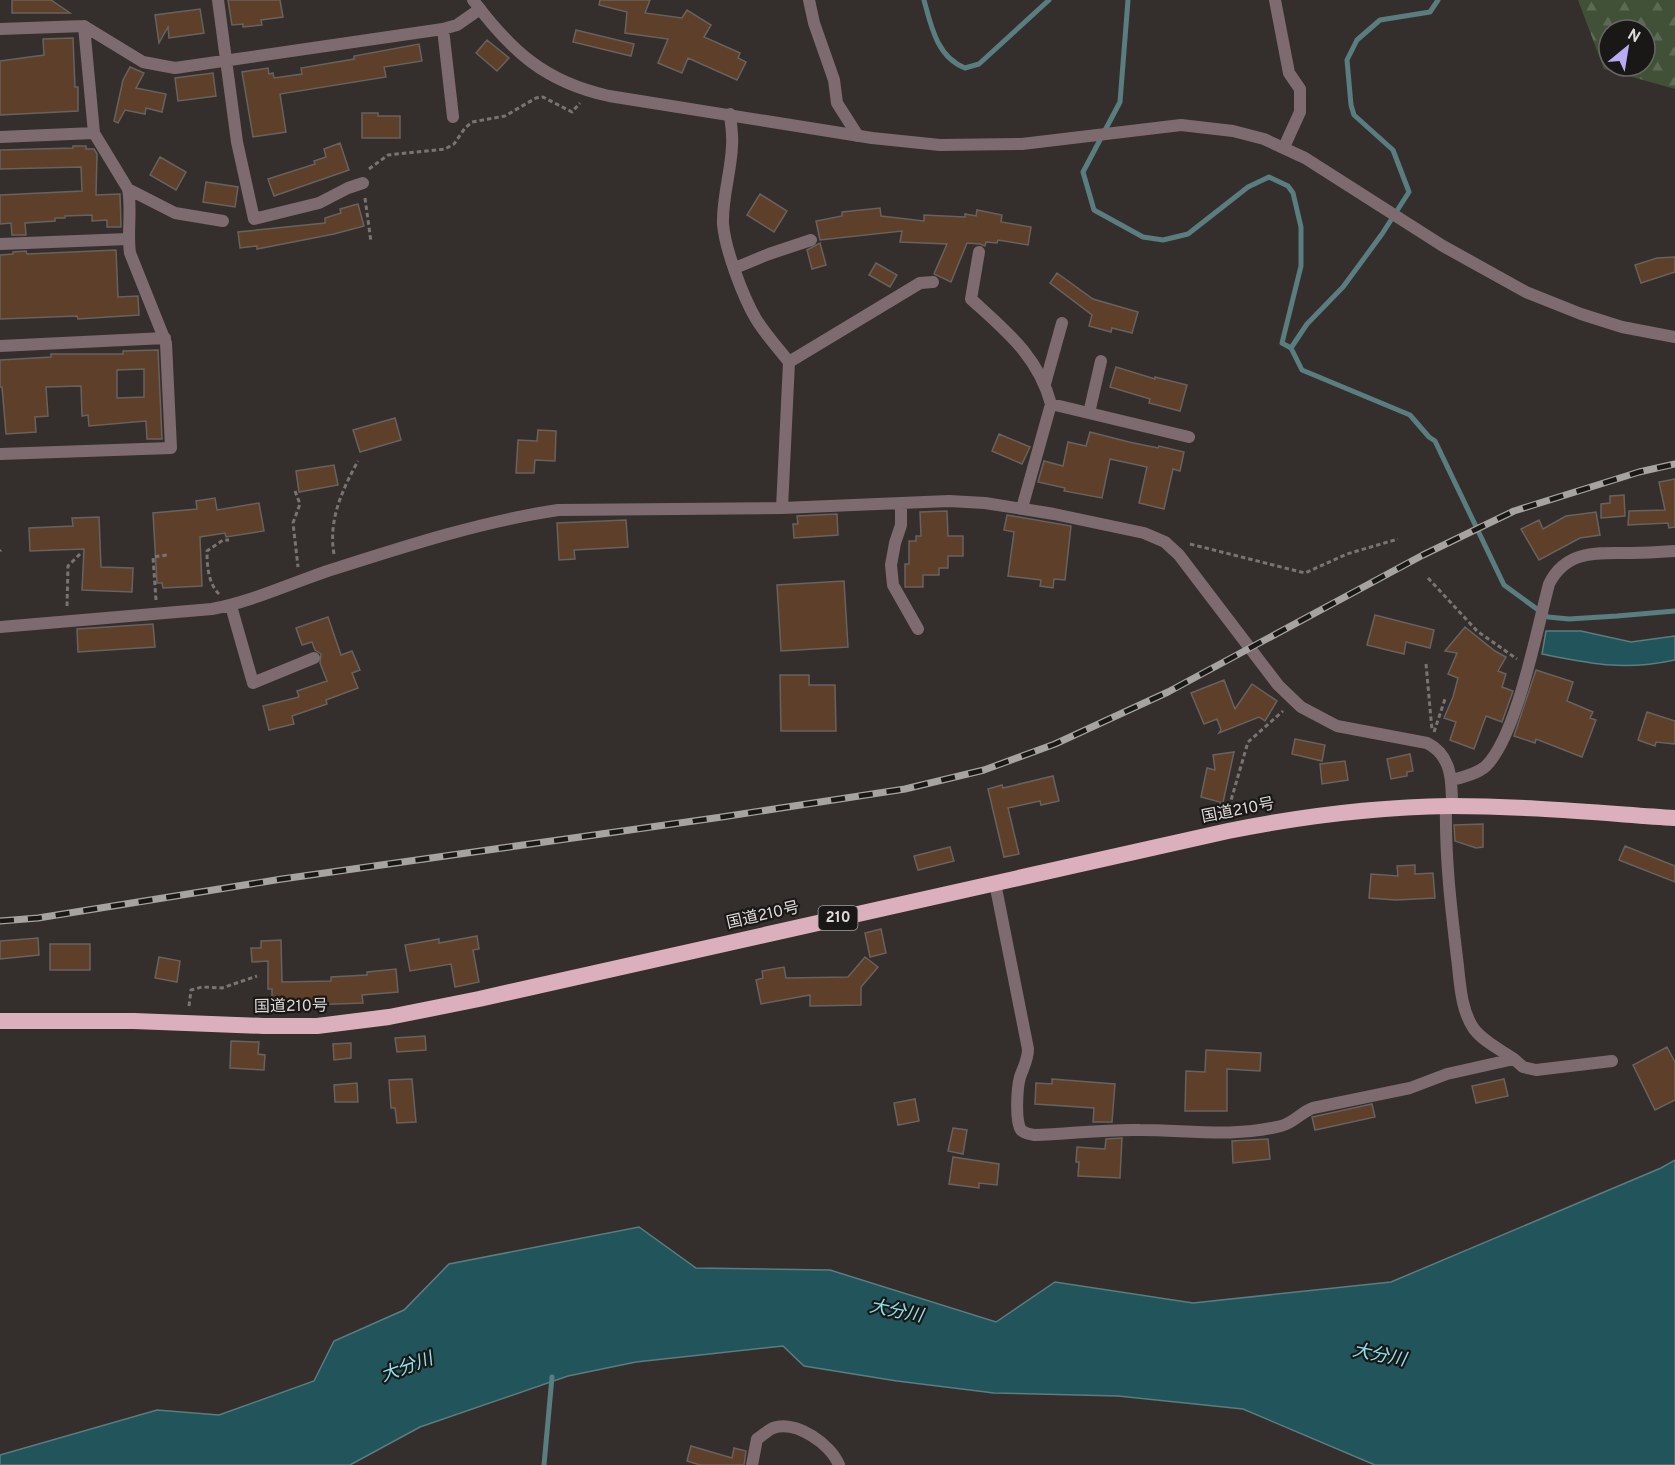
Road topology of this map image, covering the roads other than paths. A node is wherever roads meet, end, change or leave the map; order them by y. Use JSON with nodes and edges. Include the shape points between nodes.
{"nodes":[{"id":1,"x":218,"y":0,"type":"edge"},
{"id":2,"x":809,"y":0,"type":"edge"},
{"id":3,"x":1275,"y":0,"type":"edge"},
{"id":4,"x":476,"y":5,"type":"edge"},
{"id":5,"x":84,"y":26,"type":"junction"},
{"id":6,"x":0,"y":29,"type":"edge"},
{"id":7,"x":443,"y":29,"type":"junction"},
{"id":8,"x":226,"y":59,"type":"junction"},
{"id":9,"x":730,"y":114,"type":"junction"},
{"id":10,"x":453,"y":117,"type":"dead end"},
{"id":11,"x":94,"y":133,"type":"junction"},
{"id":12,"x":858,"y":136,"type":"junction"},
{"id":13,"x":0,"y":137,"type":"edge"},
{"id":14,"x":1284,"y":147,"type":"junction"},
{"id":15,"x":363,"y":183,"type":"road end"},
{"id":16,"x":128,"y":189,"type":"junction"},
{"id":17,"x":223,"y":221,"type":"dead end"},
{"id":18,"x":128,"y":239,"type":"junction"},
{"id":19,"x":811,"y":240,"type":"dead end"},
{"id":20,"x":0,"y":244,"type":"edge"},
{"id":21,"x":979,"y":252,"type":"dead end"},
{"id":22,"x":735,"y":268,"type":"junction"},
{"id":23,"x":933,"y":282,"type":"dead end"},
{"id":24,"x":1062,"y":323,"type":"dead end"},
{"id":25,"x":1675,"y":337,"type":"edge"},
{"id":26,"x":165,"y":338,"type":"junction"},
{"id":27,"x":0,"y":346,"type":"edge"},
{"id":28,"x":1101,"y":361,"type":"dead end"},
{"id":29,"x":789,"y":362,"type":"junction"},
{"id":30,"x":1046,"y":384,"type":"junction"},
{"id":31,"x":1051,"y":404,"type":"junction"},
{"id":32,"x":1089,"y":413,"type":"junction"},
{"id":33,"x":1189,"y":437,"type":"dead end"},
{"id":34,"x":0,"y":454,"type":"edge"},
{"id":35,"x":901,"y":503,"type":"junction"},
{"id":36,"x":782,"y":508,"type":"junction"},
{"id":37,"x":1022,"y":508,"type":"junction"},
{"id":38,"x":1675,"y":551,"type":"edge"},
{"id":39,"x":231,"y":606,"type":"junction"},
{"id":40,"x":0,"y":627,"type":"edge"},
{"id":41,"x":918,"y":628,"type":"dead end"},
{"id":42,"x":314,"y":658,"type":"dead end"},
{"id":43,"x":1452,"y":780,"type":"junction"},
{"id":44,"x":1449,"y":806,"type":"junction"},
{"id":45,"x":1675,"y":818,"type":"edge"},
{"id":46,"x":995,"y":883,"type":"junction"},
{"id":47,"x":0,"y":1021,"type":"edge"},
{"id":48,"x":1514,"y":1059,"type":"junction"},
{"id":49,"x":1612,"y":1061,"type":"dead end"},
{"id":50,"x":752,"y":1465,"type":"edge"},
{"id":51,"x":839,"y":1465,"type":"edge"}],
"edges":[{"from":1,"to":8,"type":"street"},
{"from":2,"to":12,"type":"street","via":[[834,80],[837,103]]},
{"from":3,"to":14,"type":"street","via":[[1289,73],[1300,89],[1300,112]]},
{"from":4,"to":7,"type":"street","via":[[457,26]]},
{"from":4,"to":9,"type":"street","via":[[518,52],[566,84],[609,96]]},
{"from":5,"to":6,"type":"street"},
{"from":5,"to":8,"type":"street","via":[[143,62],[176,68]]},
{"from":5,"to":11,"type":"street"},
{"from":7,"to":8,"type":"street"},
{"from":7,"to":10,"type":"street"},
{"from":8,"to":15,"type":"street","via":[[237,142],[255,219],[319,203]]},
{"from":9,"to":12,"type":"street"},
{"from":9,"to":22,"type":"street","via":[[732,147],[723,223]]},
{"from":11,"to":13,"type":"street"},
{"from":11,"to":16,"type":"street"},
{"from":12,"to":14,"type":"street","via":[[940,145],[1022,144],[1195,125]]},
{"from":14,"to":25,"type":"street","via":[[1443,246],[1526,292],[1622,327]]},
{"from":16,"to":17,"type":"street","via":[[175,213]]},
{"from":16,"to":18,"type":"street"},
{"from":18,"to":20,"type":"street"},
{"from":18,"to":26,"type":"street","via":[[133,262]]},
{"from":19,"to":22,"type":"street"},
{"from":21,"to":30,"type":"street","via":[[971,299],[1023,348]]},
{"from":22,"to":29,"type":"street","via":[[756,320]]},
{"from":23,"to":29,"type":"street","via":[[920,283]]},
{"from":24,"to":30,"type":"street"},
{"from":26,"to":27,"type":"street"},
{"from":26,"to":34,"type":"street","via":[[171,448]]},
{"from":28,"to":32,"type":"street"},
{"from":29,"to":36,"type":"street"},
{"from":30,"to":31,"type":"street"},
{"from":31,"to":32,"type":"street"},
{"from":31,"to":37,"type":"street"},
{"from":32,"to":33,"type":"street"},
{"from":35,"to":36,"type":"street"},
{"from":35,"to":37,"type":"street","via":[[966,502]]},
{"from":35,"to":41,"type":"street","via":[[901,525],[891,565],[892,585]]},
{"from":36,"to":39,"type":"street","via":[[558,510],[526,515],[337,568]]},
{"from":37,"to":43,"type":"street","via":[[1144,533],[1168,544],[1294,702],[1337,726],[1432,746],[1445,761]]},
{"from":38,"to":43,"type":"street","via":[[1588,553],[1553,574],[1504,740],[1481,770]]},
{"from":39,"to":40,"type":"street"},
{"from":39,"to":42,"type":"street","via":[[254,683]]},
{"from":43,"to":44,"type":"street"},
{"from":44,"to":45,"type":"highway","name":"国道210号","number":"210"},
{"from":44,"to":46,"type":"highway","name":"国道210号","number":"210","via":[[1365,810],[1261,824]]},
{"from":44,"to":48,"type":"street","via":[[1446,829],[1453,925],[1465,1007],[1484,1039]]},
{"from":46,"to":47,"type":"highway","name":"国道210号","number":"210","via":[[389,1017],[317,1026]]},
{"from":46,"to":48,"type":"street","via":[[1028,1049],[1018,1094],[1018,1120],[1026,1134],[1138,1130],[1208,1134],[1258,1130],[1286,1125],[1313,1108],[1410,1088],[1446,1074]]},
{"from":48,"to":49,"type":"street","via":[[1523,1067],[1536,1070]]},
{"from":50,"to":51,"type":"street","via":[[757,1439],[774,1428],[799,1428],[830,1449]]}]}
